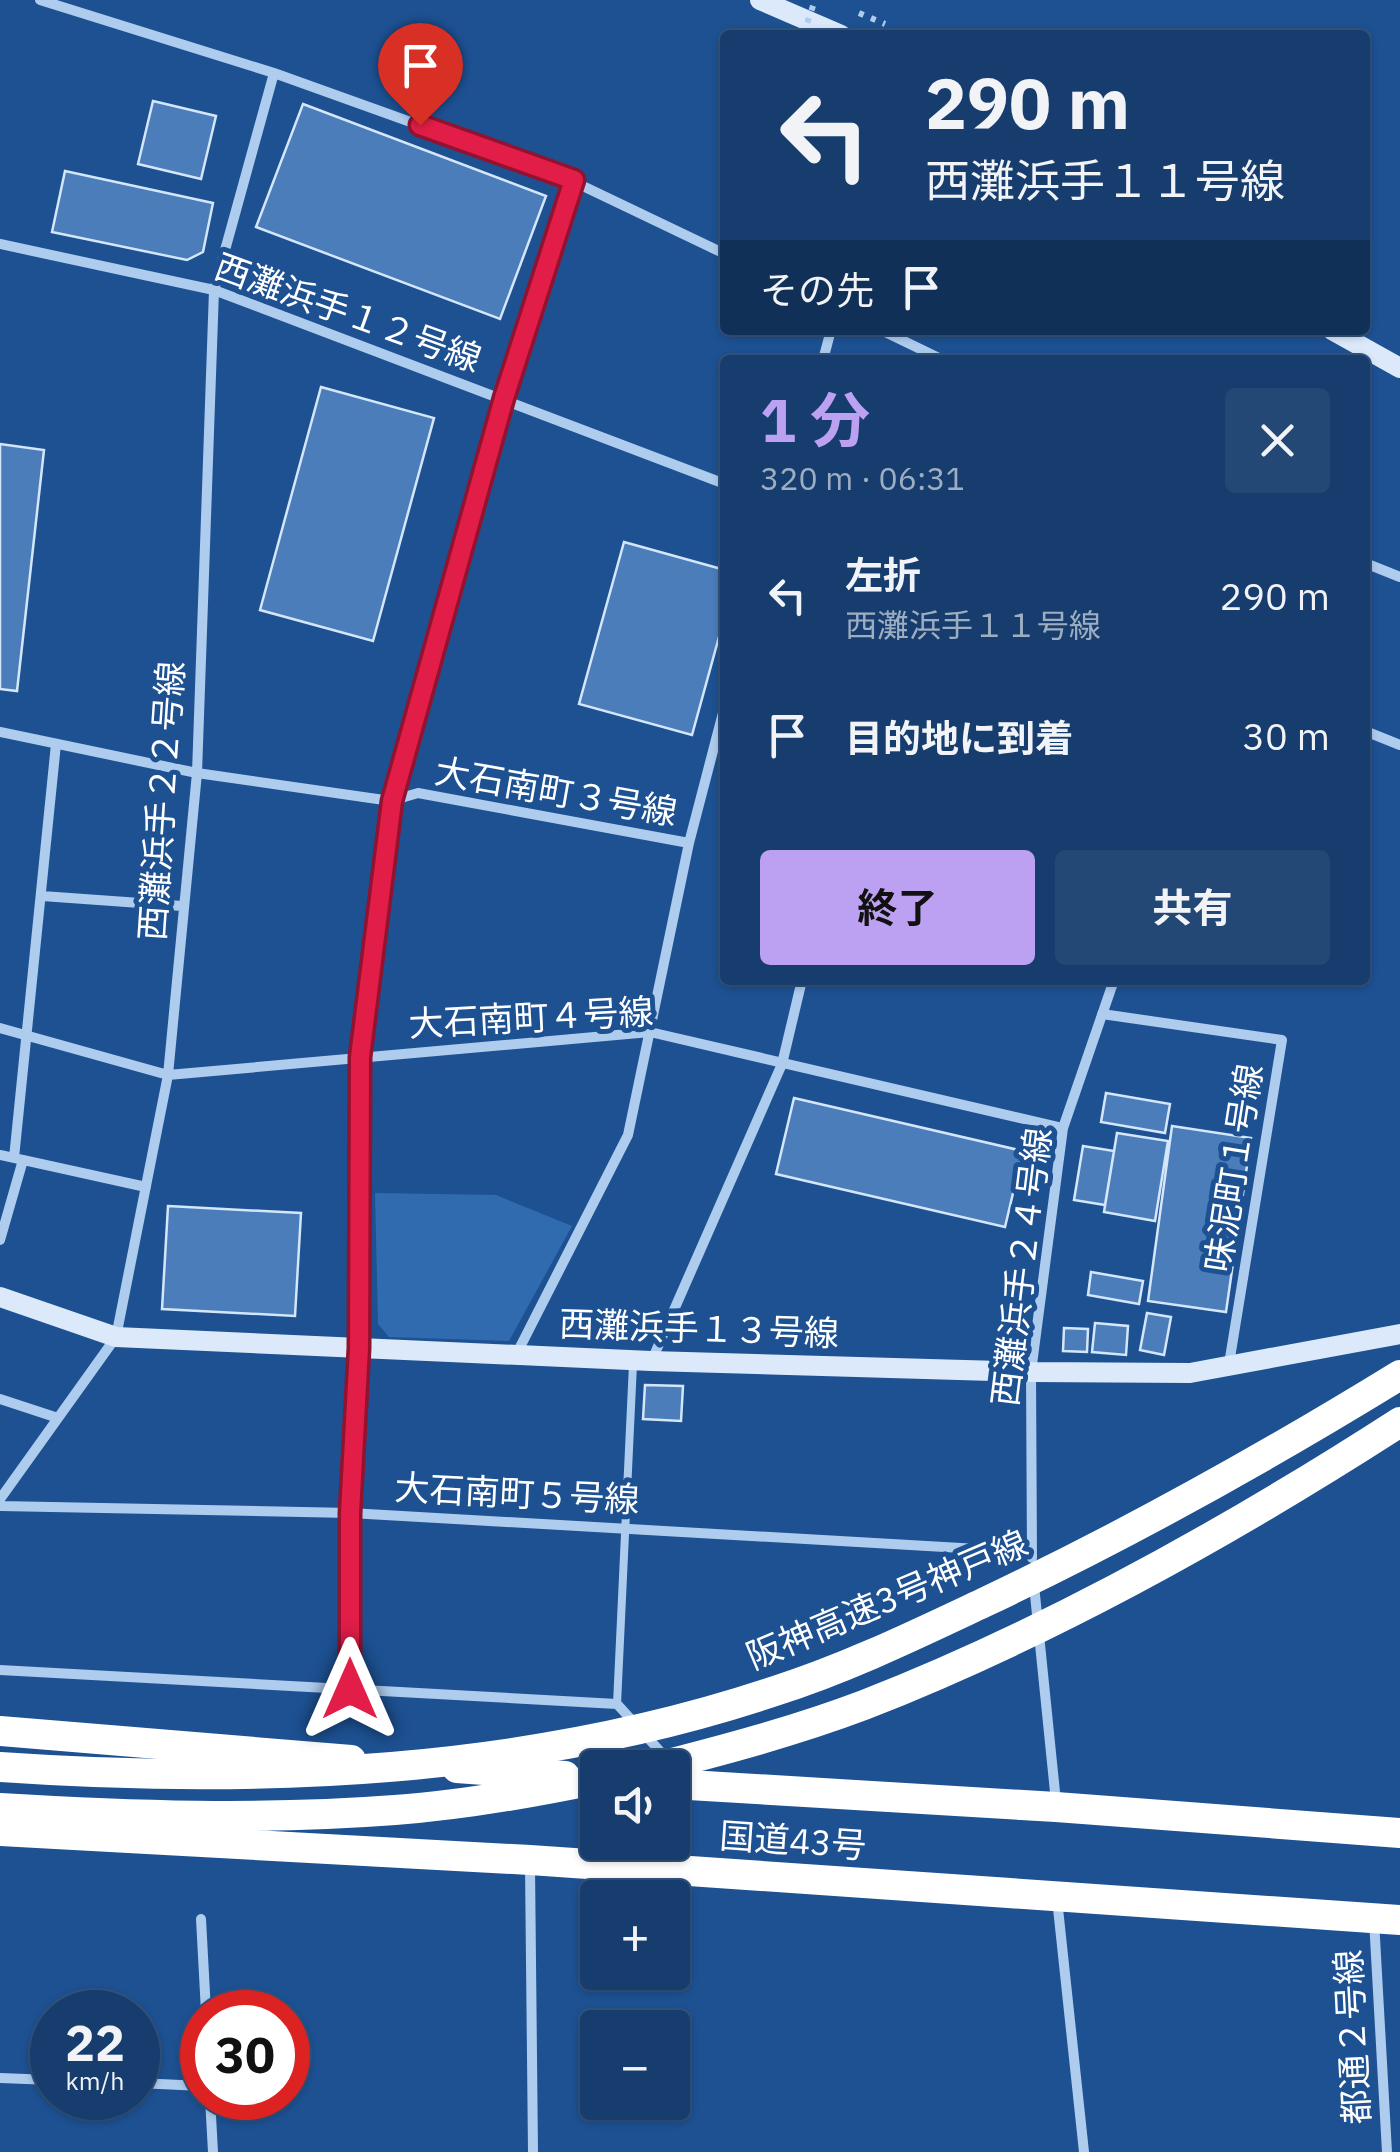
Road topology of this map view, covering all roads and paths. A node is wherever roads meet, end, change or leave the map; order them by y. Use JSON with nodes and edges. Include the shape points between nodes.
{"nodes":[{"id":1,"x":40,"y":0,"type":"edge"},
{"id":2,"x":760,"y":0,"type":"edge"},
{"id":3,"x":815,"y":0,"type":"edge"},
{"id":4,"x":805,"y":30,"type":"edge"},
{"id":5,"x":829,"y":30,"type":"edge"},
{"id":6,"x":274,"y":73,"type":"junction"},
{"id":7,"x":574,"y":180,"type":"junction"},
{"id":8,"x":0,"y":244,"type":"edge"},
{"id":9,"x":720,"y":252,"type":"edge"},
{"id":10,"x":214,"y":290,"type":"junction"},
{"id":11,"x":891,"y":335,"type":"edge"},
{"id":12,"x":1341,"y":335,"type":"edge"},
{"id":13,"x":933,"y":355,"type":"edge"},
{"id":14,"x":1400,"y":368,"type":"edge"},
{"id":15,"x":504,"y":398,"type":"junction"},
{"id":16,"x":720,"y":482,"type":"edge"},
{"id":17,"x":1370,"y":565,"type":"edge"},
{"id":18,"x":1400,"y":577,"type":"edge"},
{"id":19,"x":720,"y":724,"type":"edge"},
{"id":20,"x":0,"y":732,"type":"edge"},
{"id":21,"x":1370,"y":733,"type":"edge"},
{"id":22,"x":56,"y":744,"type":"junction"},
{"id":23,"x":1400,"y":745,"type":"edge"},
{"id":24,"x":197,"y":773,"type":"junction"},
{"id":25,"x":392,"y":801,"type":"junction"},
{"id":26,"x":689,"y":843,"type":"junction"},
{"id":27,"x":42,"y":896,"type":"junction"},
{"id":28,"x":182,"y":906,"type":"junction"},
{"id":29,"x":801,"y":985,"type":"edge"},
{"id":30,"x":1112,"y":985,"type":"edge"},
{"id":31,"x":1102,"y":1014,"type":"junction"},
{"id":32,"x":0,"y":1028,"type":"edge"},
{"id":33,"x":650,"y":1032,"type":"junction"},
{"id":34,"x":29,"y":1036,"type":"junction"},
{"id":35,"x":360,"y":1057,"type":"junction"},
{"id":36,"x":782,"y":1064,"type":"junction"},
{"id":37,"x":168,"y":1075,"type":"junction"},
{"id":38,"x":1062,"y":1128,"type":"junction"},
{"id":39,"x":0,"y":1155,"type":"edge"},
{"id":40,"x":19,"y":1159,"type":"junction"},
{"id":41,"x":146,"y":1188,"type":"junction"},
{"id":42,"x":0,"y":1240,"type":"edge"},
{"id":43,"x":0,"y":1296,"type":"edge"},
{"id":44,"x":1400,"y":1334,"type":"edge"},
{"id":45,"x":116,"y":1337,"type":"junction"},
{"id":46,"x":359,"y":1348,"type":"junction"},
{"id":47,"x":516,"y":1355,"type":"junction"},
{"id":48,"x":642,"y":1360,"type":"junction"},
{"id":49,"x":1229,"y":1365,"type":"junction"},
{"id":50,"x":1030,"y":1372,"type":"junction"},
{"id":51,"x":1400,"y":1376,"type":"edge"},
{"id":52,"x":0,"y":1399,"type":"edge"},
{"id":53,"x":58,"y":1418,"type":"junction"},
{"id":54,"x":1400,"y":1422,"type":"edge"},
{"id":55,"x":1400,"y":1432,"type":"edge"},
{"id":56,"x":1348,"y":1456,"type":"junction"},
{"id":57,"x":0,"y":1502,"type":"edge"},
{"id":58,"x":350,"y":1513,"type":"junction"},
{"id":59,"x":623,"y":1527,"type":"junction"},
{"id":60,"x":1031,"y":1552,"type":"junction"},
{"id":61,"x":0,"y":1670,"type":"edge"},
{"id":62,"x":350,"y":1689,"type":"junction"},
{"id":63,"x":617,"y":1704,"type":"junction"},
{"id":64,"x":0,"y":1731,"type":"edge"},
{"id":65,"x":654,"y":1750,"type":"edge"},
{"id":66,"x":690,"y":1758,"type":"edge"},
{"id":67,"x":0,"y":1767,"type":"edge"},
{"id":68,"x":580,"y":1778,"type":"edge"},
{"id":69,"x":580,"y":1783,"type":"edge"},
{"id":70,"x":690,"y":1784,"type":"edge"},
{"id":71,"x":1056,"y":1806,"type":"junction"},
{"id":72,"x":0,"y":1808,"type":"edge"},
{"id":73,"x":0,"y":1831,"type":"edge"},
{"id":74,"x":1400,"y":1833,"type":"edge"},
{"id":75,"x":530,"y":1860,"type":"junction"},
{"id":76,"x":1056,"y":1898,"type":"junction"},
{"id":77,"x":1387,"y":1919,"type":"edge"},
{"id":78,"x":201,"y":1920,"type":"dead end"},
{"id":79,"x":205,"y":1990,"type":"edge"},
{"id":80,"x":0,"y":2078,"type":"edge"},
{"id":81,"x":30,"y":2079,"type":"edge"},
{"id":82,"x":211,"y":2120,"type":"edge"},
{"id":83,"x":213,"y":2152,"type":"edge"},
{"id":84,"x":533,"y":2152,"type":"edge"},
{"id":85,"x":1084,"y":2152,"type":"edge"},
{"id":86,"x":1387,"y":2152,"type":"edge"}],
"edges":[{"from":1,"to":6,"type":"street"},
{"from":2,"to":5,"type":"street"},
{"from":3,"to":4,"type":"path","bridge":true},
{"from":6,"to":7,"type":"street"},
{"from":6,"to":10,"type":"street","name":"西灘浜手２２号線"},
{"from":7,"to":9,"type":"street"},
{"from":7,"to":15,"type":"street"},
{"from":8,"to":10,"type":"street","name":"西灘浜手１２号線"},
{"from":10,"to":15,"type":"street","name":"西灘浜手１２号線"},
{"from":10,"to":24,"type":"street","name":"西灘浜手２２号線"},
{"from":11,"to":13,"type":"street"},
{"from":12,"to":14,"type":"street"},
{"from":15,"to":16,"type":"street","name":"西灘浜手１２号線"},
{"from":15,"to":25,"type":"street"},
{"from":17,"to":18,"type":"street"},
{"from":19,"to":26,"type":"street"},
{"from":20,"to":22,"type":"street","name":"大石南町３号線"},
{"from":21,"to":23,"type":"street"},
{"from":22,"to":24,"type":"street","name":"大石南町３号線"},
{"from":22,"to":27,"type":"street"},
{"from":24,"to":25,"type":"street","name":"大石南町３号線"},
{"from":24,"to":28,"type":"street","name":"西灘浜手２２号線"},
{"from":25,"to":26,"type":"street","name":"大石南町３号線","via":[[418,793]]},
{"from":25,"to":35,"type":"street"},
{"from":26,"to":33,"type":"street"},
{"from":27,"to":28,"type":"street"},
{"from":27,"to":34,"type":"street"},
{"from":28,"to":37,"type":"street","name":"西灘浜手２２号線"},
{"from":29,"to":36,"type":"street"},
{"from":30,"to":31,"type":"street","name":"西灘浜手２４号線"},
{"from":31,"to":38,"type":"street","name":"西灘浜手２４号線"},
{"from":31,"to":49,"type":"street","name":"味泥町１号線","via":[[1282,1040]]},
{"from":32,"to":34,"type":"street","name":"大石南町４号線"},
{"from":33,"to":35,"type":"street","name":"大石南町４号線"},
{"from":33,"to":36,"type":"street","name":"大石南町４号線"},
{"from":33,"to":47,"type":"street","via":[[628,1136]]},
{"from":34,"to":37,"type":"street","name":"大石南町４号線"},
{"from":34,"to":40,"type":"street"},
{"from":35,"to":37,"type":"street","name":"大石南町４号線"},
{"from":35,"to":46,"type":"street"},
{"from":36,"to":38,"type":"street","name":"大石南町４号線"},
{"from":36,"to":48,"type":"street"},
{"from":37,"to":41,"type":"street","name":"西灘浜手２２号線"},
{"from":38,"to":50,"type":"street","name":"西灘浜手２４号線"},
{"from":39,"to":40,"type":"street"},
{"from":40,"to":41,"type":"street"},
{"from":40,"to":42,"type":"street"},
{"from":41,"to":45,"type":"street","name":"西灘浜手２２号線"},
{"from":43,"to":45,"type":"street","name":"西灘浜手１３号線"},
{"from":44,"to":49,"type":"street","name":"西灘浜手１３号線"},
{"from":45,"to":46,"type":"street","name":"西灘浜手１３号線"},
{"from":45,"to":53,"type":"street","name":"西灘浜手２２号線"},
{"from":46,"to":47,"type":"street","name":"西灘浜手１３号線"},
{"from":46,"to":58,"type":"street"},
{"from":47,"to":48,"type":"street","name":"西灘浜手１３号線"},
{"from":48,"to":50,"type":"street","name":"西灘浜手１３号線"},
{"from":48,"to":59,"type":"lane"},
{"from":49,"to":50,"type":"street","name":"西灘浜手１３号線","via":[[1190,1373]]},
{"from":50,"to":60,"type":"street","name":"西灘浜手２４号線"},
{"from":51,"to":67,"type":"highway","name":"阪神高速3号神戸線","bridge":true,"via":[[1064,1564],[845,1666],[698,1715],[501,1756],[376,1769],[99,1774]]},
{"from":52,"to":53,"type":"street"},
{"from":53,"to":57,"type":"street","name":"西灘浜手２２号線"},
{"from":54,"to":56,"type":"highway","bridge":true},
{"from":55,"to":56,"type":"highway","bridge":true},
{"from":56,"to":66,"type":"highway","bridge":true,"via":[[1178,1554],[944,1672],[784,1732]]},
{"from":57,"to":58,"type":"street","name":"大石南町５号線"},
{"from":58,"to":59,"type":"street","name":"大石南町５号線"},
{"from":58,"to":62,"type":"street"},
{"from":59,"to":60,"type":"street","name":"大石南町５号線"},
{"from":59,"to":63,"type":"lane"},
{"from":60,"to":71,"type":"street","name":"西灘浜手２４号線"},
{"from":61,"to":62,"type":"street"},
{"from":62,"to":63,"type":"street"},
{"from":63,"to":65,"type":"street"},
{"from":64,"to":68,"type":"highway"},
{"from":69,"to":72,"type":"highway","via":[[396,1810],[234,1816]]},
{"from":70,"to":71,"type":"highway","name":"国道43号"},
{"from":71,"to":74,"type":"highway","name":"国道43号"},
{"from":73,"to":75,"type":"highway","name":"国道43号"},
{"from":75,"to":76,"type":"highway","name":"国道43号"},
{"from":75,"to":84,"type":"street"},
{"from":76,"to":77,"type":"highway","name":"国道43号"},
{"from":76,"to":85,"type":"street"},
{"from":77,"to":86,"type":"street","name":"都通２号線"},
{"from":78,"to":79,"type":"street"},
{"from":80,"to":81,"type":"street"},
{"from":82,"to":83,"type":"street"}]}
